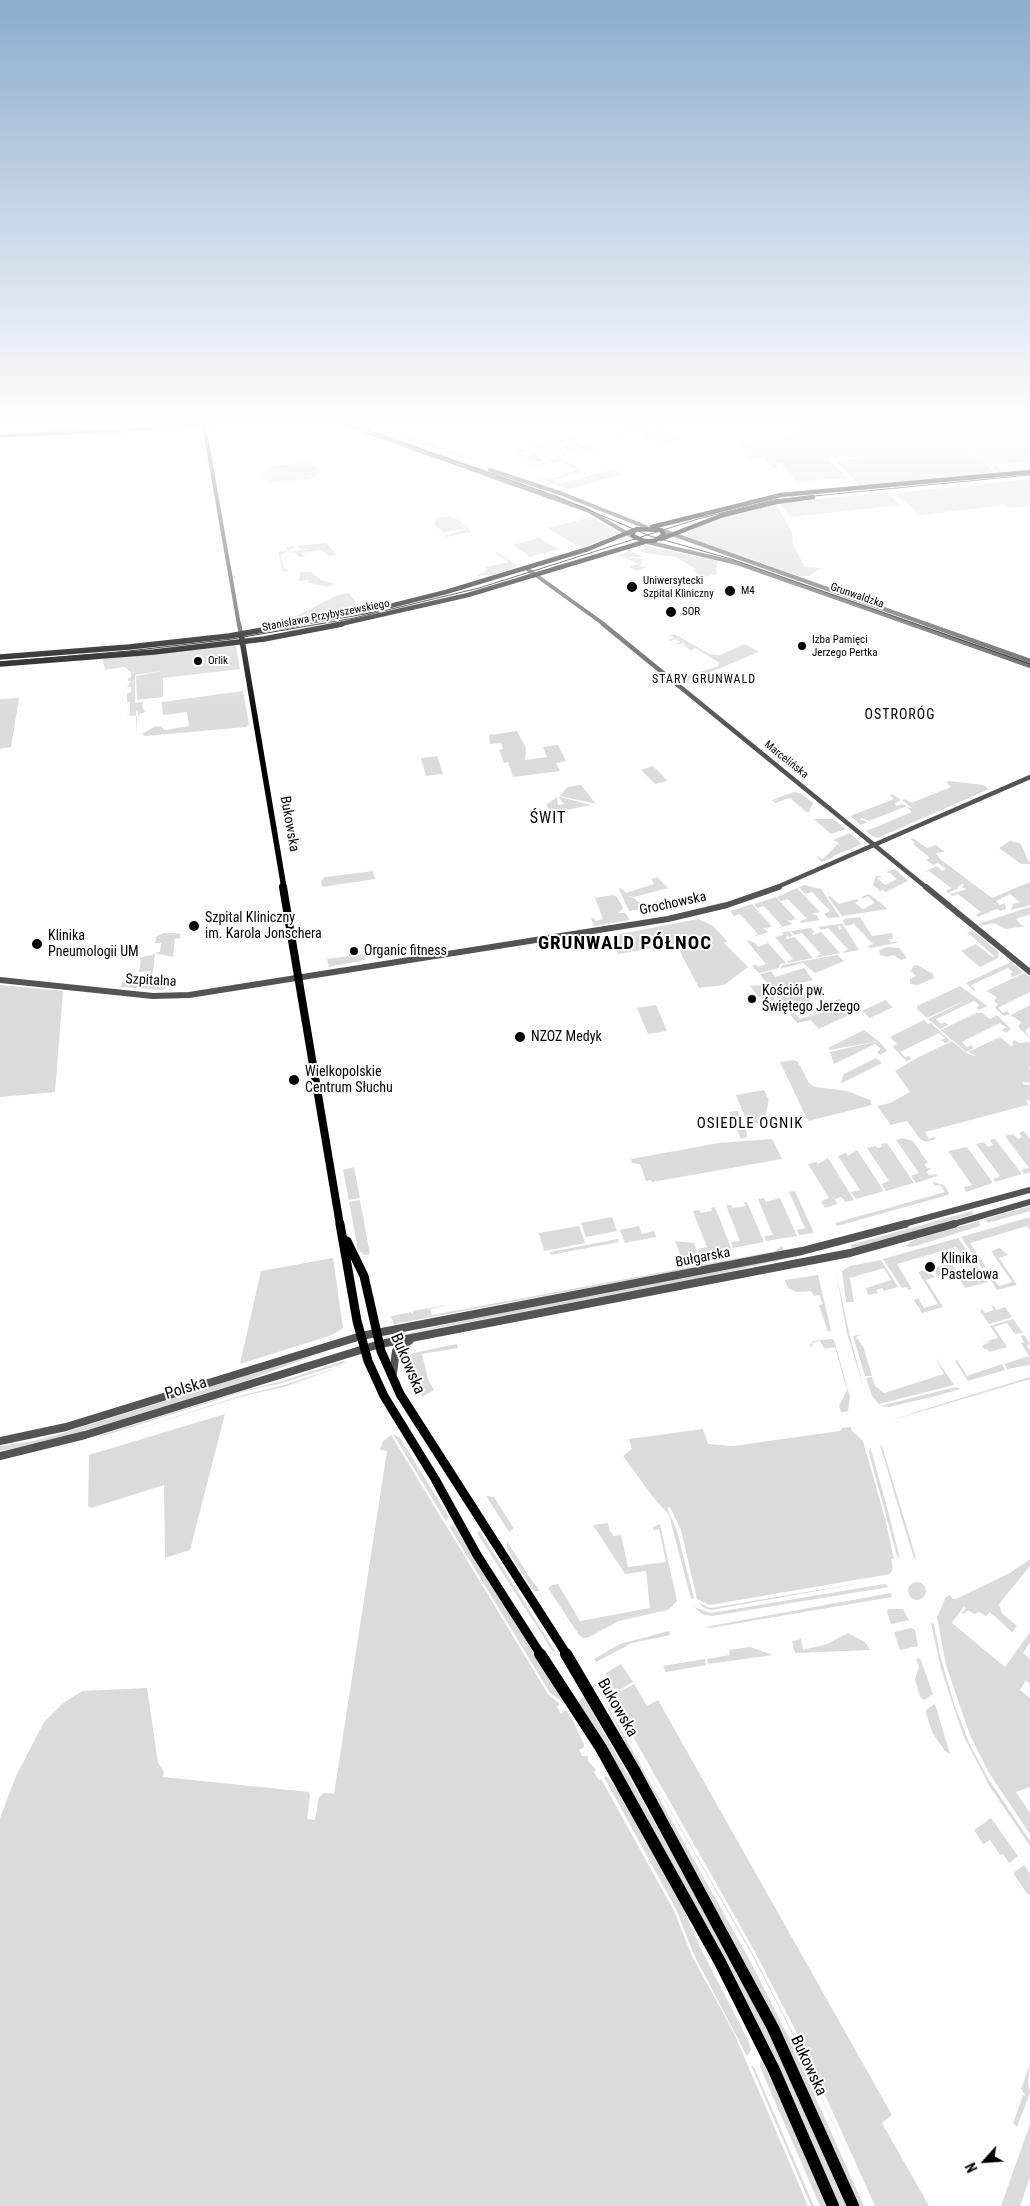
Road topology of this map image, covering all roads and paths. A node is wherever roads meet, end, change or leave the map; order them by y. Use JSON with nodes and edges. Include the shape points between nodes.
{"nodes":[{"id":1,"x":221,"y":522,"type":"edge"},
{"id":2,"x":608,"y":522,"type":"edge"},
{"id":3,"x":633,"y":522,"type":"edge"},
{"id":4,"x":672,"y":522,"type":"edge"},
{"id":5,"x":702,"y":522,"type":"edge"},
{"id":6,"x":648,"y":528,"type":"junction"},
{"id":7,"x":637,"y":529,"type":"junction"},
{"id":8,"x":661,"y":530,"type":"junction"},
{"id":9,"x":628,"y":533,"type":"junction"},
{"id":10,"x":672,"y":535,"type":"junction"},
{"id":11,"x":635,"y":538,"type":"junction"},
{"id":12,"x":654,"y":541,"type":"junction"},
{"id":13,"x":647,"y":542,"type":"junction"},
{"id":14,"x":526,"y":568,"type":"junction"},
{"id":15,"x":536,"y":575,"type":"junction"},
{"id":16,"x":885,"y":612,"type":"junction"},
{"id":17,"x":241,"y":634,"type":"junction"},
{"id":18,"x":243,"y":641,"type":"junction"},
{"id":19,"x":0,"y":657,"type":"edge"},
{"id":20,"x":1030,"y":661,"type":"edge"},
{"id":21,"x":0,"y":664,"type":"edge"},
{"id":22,"x":1030,"y":666,"type":"edge"},
{"id":23,"x":1030,"y":777,"type":"edge"},
{"id":24,"x":875,"y":846,"type":"junction"},
{"id":25,"x":1030,"y":972,"type":"edge"},
{"id":26,"x":300,"y":978,"type":"junction"},
{"id":27,"x":0,"y":980,"type":"edge"},
{"id":28,"x":1030,"y":1190,"type":"edge"},
{"id":29,"x":1030,"y":1202,"type":"edge"},
{"id":30,"x":344,"y":1234,"type":"junction"},
{"id":31,"x":376,"y":1332,"type":"junction"},
{"id":32,"x":361,"y":1336,"type":"junction"},
{"id":33,"x":416,"y":1337,"type":"junction"},
{"id":34,"x":380,"y":1344,"type":"junction"},
{"id":35,"x":364,"y":1349,"type":"junction"},
{"id":36,"x":394,"y":1382,"type":"junction"},
{"id":37,"x":0,"y":1442,"type":"edge"},
{"id":38,"x":0,"y":1456,"type":"edge"},
{"id":39,"x":833,"y":2206,"type":"edge"},
{"id":40,"x":853,"y":2206,"type":"edge"}],
"edges":[{"from":1,"to":17,"type":"street","name":"Bukowska"},
{"from":2,"to":9,"type":"street"},
{"from":3,"to":6,"type":"street"},
{"from":4,"to":6,"type":"main road"},
{"from":5,"to":10,"type":"main road","name":"Stanisława Przybyszewskiego"},
{"from":6,"to":7,"type":"main road","name":"Stanisława Przybyszewskiego"},
{"from":6,"to":8,"type":"main road"},
{"from":7,"to":9,"type":"main road","name":"Stanisława Przybyszewskiego"},
{"from":7,"to":11,"type":"main road","via":[[633,534]]},
{"from":8,"to":10,"type":"street","name":"Grunwaldzka"},
{"from":8,"to":12,"type":"main road","via":[[663,536]]},
{"from":9,"to":11,"type":"street"},
{"from":9,"to":14,"type":"main road","name":"Stanisława Przybyszewskiego"},
{"from":10,"to":12,"type":"main road","name":"Stanisława Przybyszewskiego"},
{"from":10,"to":16,"type":"street","name":"Grunwaldzka"},
{"from":11,"to":13,"type":"main road"},
{"from":12,"to":13,"type":"main road","name":"Stanisława Przybyszewskiego"},
{"from":13,"to":15,"type":"main road","name":"Stanisława Przybyszewskiego"},
{"from":13,"to":16,"type":"street","name":"Grunwaldzka","via":[[732,561]]},
{"from":14,"to":15,"type":"street","name":"Marcelińska"},
{"from":14,"to":17,"type":"main road","name":"Stanisława Przybyszewskiego","via":[[393,606]]},
{"from":15,"to":18,"type":"main road","name":"Stanisława Przybyszewskiego","via":[[398,613]]},
{"from":15,"to":24,"type":"street","name":"Marcelińska","via":[[609,629]]},
{"from":16,"to":20,"type":"street","name":"Grunwaldzka"},
{"from":16,"to":22,"type":"street","name":"Grunwaldzka"},
{"from":17,"to":18,"type":"main road","name":"Bukowska"},
{"from":17,"to":19,"type":"main road","name":"Stanisława Przybyszewskiego"},
{"from":18,"to":21,"type":"main road","name":"Stanisława Przybyszewskiego"},
{"from":18,"to":26,"type":"main road","name":"Bukowska"},
{"from":23,"to":24,"type":"street","name":"Grochowska"},
{"from":24,"to":25,"type":"street","name":"Marcelińska"},
{"from":24,"to":26,"type":"street","name":"Grochowska","via":[[777,888],[688,915]]},
{"from":26,"to":27,"type":"street","name":"Szpitalna","via":[[165,996]]},
{"from":26,"to":30,"type":"main road","name":"Bukowska"},
{"from":28,"to":31,"type":"street","name":"Bułgarska","via":[[800,1252]]},
{"from":29,"to":33,"type":"street","name":"Bułgarska","via":[[850,1253]]},
{"from":30,"to":31,"type":"main road","name":"Bukowska","via":[[364,1276]]},
{"from":30,"to":32,"type":"main road","name":"Bukowska"},
{"from":31,"to":32,"type":"street","name":"Polska"},
{"from":31,"to":34,"type":"main road","name":"Bukowska"},
{"from":32,"to":35,"type":"main road","name":"Bukowska"},
{"from":32,"to":37,"type":"street","name":"Polska","via":[[66,1427]]},
{"from":33,"to":34,"type":"street","name":"Bułgarska"},
{"from":33,"to":36,"type":"street","via":[[396,1351]]},
{"from":34,"to":35,"type":"street","name":"Polska"},
{"from":34,"to":36,"type":"main road","name":"Bukowska"},
{"from":35,"to":38,"type":"street","name":"Polska","via":[[77,1438]]},
{"from":35,"to":39,"type":"main road","name":"Bukowska","via":[[384,1396],[477,1555],[601,1748],[720,1962],[774,2070]]},
{"from":36,"to":40,"type":"main road","name":"Bukowska","via":[[573,1665],[634,1770],[773,2028]]}]}
